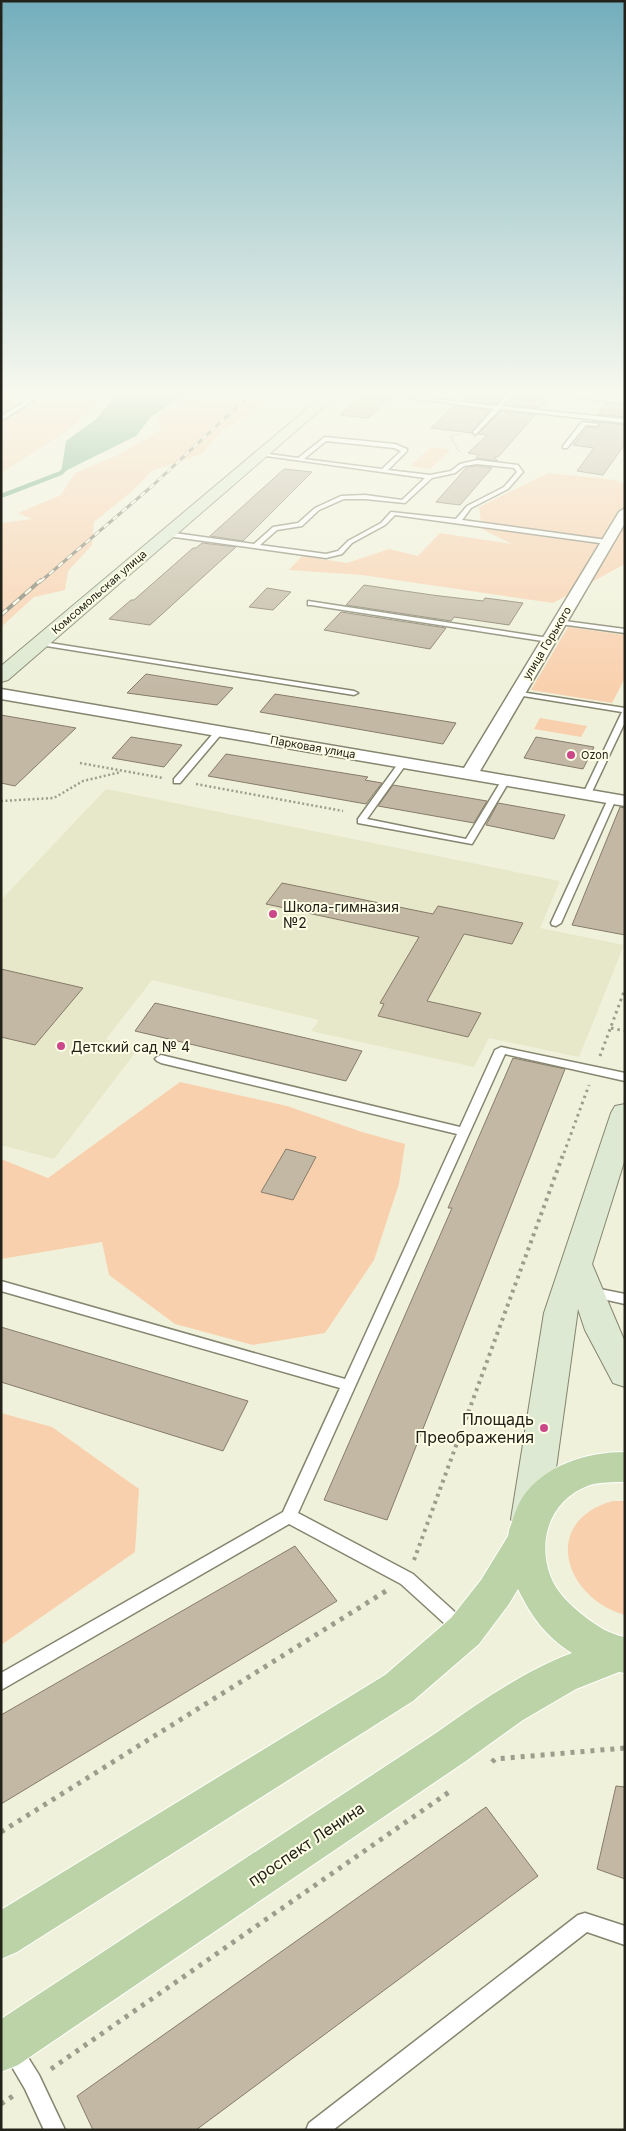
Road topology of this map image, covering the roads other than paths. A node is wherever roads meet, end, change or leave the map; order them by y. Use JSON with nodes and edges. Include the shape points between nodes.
{"nodes":[{"id":1,"x":218,"y":491,"type":"edge"},
{"id":2,"x":415,"y":491,"type":"edge"},
{"id":3,"x":499,"y":491,"type":"edge"},
{"id":4,"x":403,"y":502,"type":"junction"},
{"id":5,"x":625,"y":512,"type":"edge"},
{"id":6,"x":393,"y":513,"type":"junction"},
{"id":7,"x":458,"y":521,"type":"junction"},
{"id":8,"x":167,"y":534,"type":"junction"},
{"id":9,"x":607,"y":542,"type":"junction"},
{"id":10,"x":255,"y":546,"type":"junction"},
{"id":11,"x":311,"y":603,"type":"dead end"},
{"id":12,"x":560,"y":622,"type":"junction"},
{"id":13,"x":625,"y":631,"type":"edge"},
{"id":14,"x":549,"y":640,"type":"junction"},
{"id":15,"x":40,"y":643,"type":"junction"},
{"id":16,"x":1,"y":676,"type":"edge"},
{"id":17,"x":354,"y":693,"type":"dead end"},
{"id":18,"x":518,"y":693,"type":"junction"},
{"id":19,"x":1,"y":694,"type":"edge"},
{"id":20,"x":625,"y":711,"type":"edge"},
{"id":21,"x":220,"y":731,"type":"junction"},
{"id":22,"x":403,"y":763,"type":"junction"},
{"id":23,"x":469,"y":774,"type":"junction"},
{"id":24,"x":177,"y":780,"type":"road end"},
{"id":25,"x":506,"y":780,"type":"junction"},
{"id":26,"x":587,"y":794,"type":"junction"},
{"id":27,"x":618,"y":800,"type":"edge"},
{"id":28,"x":556,"y":922,"type":"dead end"},
{"id":29,"x":161,"y":1059,"type":"dead end"},
{"id":30,"x":625,"y":1077,"type":"edge"},
{"id":31,"x":625,"y":1113,"type":"edge"},
{"id":32,"x":464,"y":1132,"type":"junction"},
{"id":33,"x":582,"y":1279,"type":"junction"},
{"id":34,"x":1,"y":1286,"type":"edge"},
{"id":35,"x":625,"y":1298,"type":"edge"},
{"id":36,"x":625,"y":1374,"type":"edge"},
{"id":37,"x":348,"y":1385,"type":"junction"},
{"id":38,"x":625,"y":1467,"type":"edge"},
{"id":39,"x":289,"y":1516,"type":"junction"},
{"id":40,"x":528,"y":1531,"type":"junction"},
{"id":41,"x":465,"y":1631,"type":"junction"},
{"id":42,"x":621,"y":1655,"type":"edge"},
{"id":43,"x":1,"y":1682,"type":"edge"},
{"id":44,"x":1,"y":1936,"type":"edge"},
{"id":45,"x":625,"y":1936,"type":"edge"},
{"id":46,"x":5,"y":2046,"type":"edge"},
{"id":47,"x":56,"y":2130,"type":"edge"},
{"id":48,"x":316,"y":2130,"type":"edge"}],
"edges":[{"from":1,"to":8,"type":"street","name":"Комсомольская улица"},
{"from":2,"to":4,"type":"lane"},
{"from":3,"to":7,"type":"lane","via":[[470,507]]},
{"from":4,"to":6,"type":"lane"},
{"from":4,"to":10,"type":"lane","via":[[342,497],[317,509],[300,526],[275,528]]},
{"from":5,"to":9,"type":"street","name":"улица Горького"},
{"from":6,"to":7,"type":"lane"},
{"from":6,"to":10,"type":"lane","via":[[383,524],[350,542],[340,553],[326,556]]},
{"from":7,"to":9,"type":"lane"},
{"from":8,"to":10,"type":"lane"},
{"from":8,"to":15,"type":"street","name":"Комсомольская улица"},
{"from":9,"to":12,"type":"street","name":"улица Горького"},
{"from":11,"to":14,"type":"lane"},
{"from":12,"to":13,"type":"lane"},
{"from":12,"to":14,"type":"street","name":"улица Горького"},
{"from":14,"to":18,"type":"street","name":"улица Горького"},
{"from":15,"to":16,"type":"street","name":"Комсомольская улица"},
{"from":15,"to":17,"type":"lane"},
{"from":18,"to":20,"type":"lane"},
{"from":18,"to":23,"type":"street","name":"улица Горького"},
{"from":19,"to":21,"type":"street","name":"Парковая улица"},
{"from":20,"to":26,"type":"lane"},
{"from":21,"to":22,"type":"street","name":"Парковая улица"},
{"from":21,"to":24,"type":"lane"},
{"from":22,"to":23,"type":"street","name":"Парковая улица"},
{"from":22,"to":25,"type":"lane","via":[[361,821],[468,842]]},
{"from":23,"to":25,"type":"street","name":"Парковая улица"},
{"from":25,"to":26,"type":"street","name":"Парковая улица"},
{"from":26,"to":27,"type":"street","name":"Парковая улица"},
{"from":27,"to":28,"type":"lane"},
{"from":29,"to":32,"type":"lane"},
{"from":30,"to":32,"type":"lane","via":[[500,1050]]},
{"from":31,"to":33,"type":"street"},
{"from":32,"to":37,"type":"lane"},
{"from":33,"to":35,"type":"lane"},
{"from":33,"to":36,"type":"street","via":[[602,1330]]},
{"from":33,"to":40,"type":"street","via":[[560,1313]]},
{"from":34,"to":37,"type":"lane"},
{"from":37,"to":39,"type":"lane"},
{"from":38,"to":40,"type":"main road","via":[[599,1468],[563,1482],[541,1501]]},
{"from":39,"to":41,"type":"lane","via":[[407,1579]]},
{"from":39,"to":43,"type":"lane"},
{"from":40,"to":41,"type":"main road","via":[[495,1592]]},
{"from":40,"to":42,"type":"main road","via":[[527,1564],[534,1588],[548,1609],[567,1628],[591,1643]]},
{"from":41,"to":44,"type":"main road","via":[[399,1688]]},
{"from":42,"to":46,"type":"main road","name":"проспект Ленина","via":[[562,1676],[508,1706]]},
{"from":45,"to":48,"type":"lane","via":[[585,1922]]},
{"from":46,"to":47,"type":"lane","via":[[32,2082]]}]}
